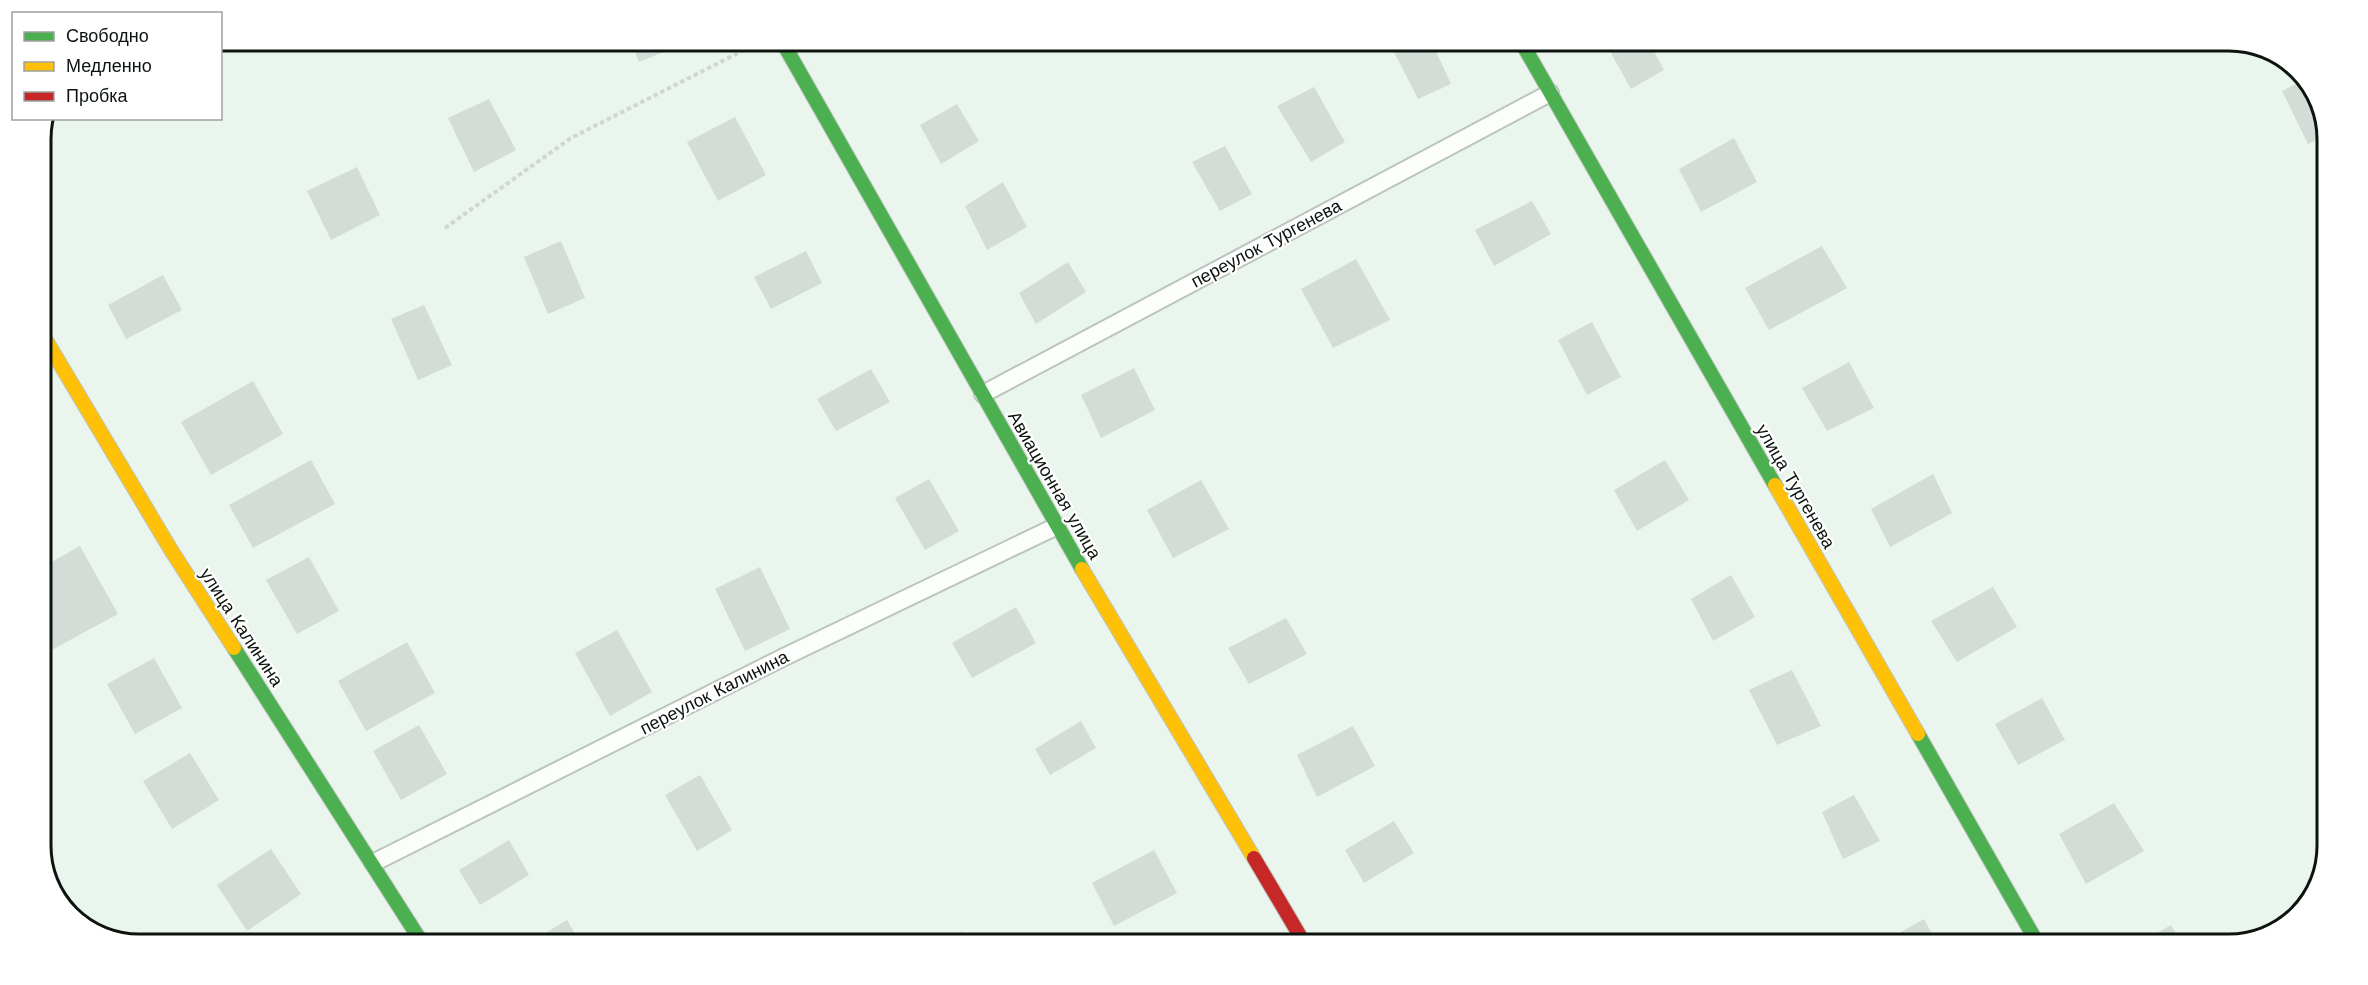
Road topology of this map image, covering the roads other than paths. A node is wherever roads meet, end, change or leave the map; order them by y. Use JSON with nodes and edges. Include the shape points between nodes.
{"nodes":[{"id":1,"x":788,"y":51,"type":"edge"},
{"id":2,"x":1526,"y":51,"type":"edge"},
{"id":3,"x":1550,"y":93,"type":"junction"},
{"id":4,"x":51,"y":349,"type":"edge"},
{"id":5,"x":983,"y":394,"type":"junction"},
{"id":6,"x":1057,"y":526,"type":"junction"},
{"id":7,"x":373,"y":863,"type":"junction"},
{"id":8,"x":417,"y":934,"type":"edge"},
{"id":9,"x":1299,"y":934,"type":"edge"},
{"id":10,"x":2032,"y":934,"type":"edge"}],
"edges":[{"from":1,"to":5,"type":"street","name":"Авиационная улица"},
{"from":2,"to":3,"type":"street","name":"улица Тургенева"},
{"from":3,"to":5,"type":"lane","name":"переулок Тургенева"},
{"from":3,"to":10,"type":"street","name":"улица Тургенева"},
{"from":4,"to":7,"type":"street","name":"улица Калинина","via":[[171,550]]},
{"from":5,"to":6,"type":"street","name":"Авиационная улица"},
{"from":6,"to":7,"type":"lane","name":"переулок Калинина","via":[[782,658]]},
{"from":6,"to":9,"type":"street","name":"Авиационная улица"},
{"from":7,"to":8,"type":"street","name":"улица Калинина"}]}
